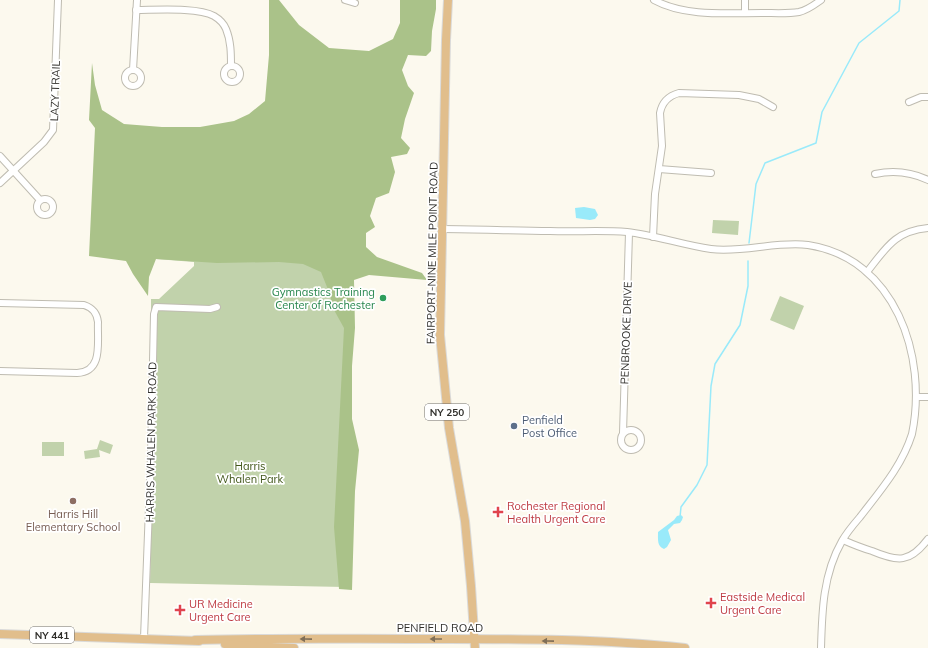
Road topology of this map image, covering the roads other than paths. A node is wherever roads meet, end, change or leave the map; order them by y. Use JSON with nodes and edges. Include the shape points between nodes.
{"nodes":[{"id":1,"x":58,"y":0,"type":"edge"},
{"id":2,"x":137,"y":0,"type":"edge"},
{"id":3,"x":345,"y":0,"type":"edge"},
{"id":4,"x":448,"y":0,"type":"edge"},
{"id":5,"x":654,"y":0,"type":"edge"},
{"id":6,"x":745,"y":0,"type":"edge"},
{"id":7,"x":821,"y":0,"type":"edge"},
{"id":8,"x":355,"y":3,"type":"dead end"},
{"id":9,"x":136,"y":10,"type":"junction"},
{"id":10,"x":745,"y":13,"type":"junction"},
{"id":11,"x":231,"y":66,"type":"dead end"},
{"id":12,"x":133,"y":70,"type":"dead end"},
{"id":13,"x":928,"y":97,"type":"edge"},
{"id":14,"x":909,"y":102,"type":"dead end"},
{"id":15,"x":773,"y":107,"type":"dead end"},
{"id":16,"x":0,"y":156,"type":"edge"},
{"id":17,"x":659,"y":169,"type":"junction"},
{"id":18,"x":13,"y":171,"type":"junction"},
{"id":19,"x":711,"y":173,"type":"dead end"},
{"id":20,"x":875,"y":174,"type":"dead end"},
{"id":21,"x":928,"y":180,"type":"edge"},
{"id":22,"x":0,"y":183,"type":"edge"},
{"id":23,"x":40,"y":200,"type":"dead end"},
{"id":24,"x":928,"y":228,"type":"edge"},
{"id":25,"x":443,"y":229,"type":"junction"},
{"id":26,"x":628,"y":232,"type":"junction"},
{"id":27,"x":654,"y":237,"type":"junction"},
{"id":28,"x":868,"y":272,"type":"junction"},
{"id":29,"x":0,"y":303,"type":"edge"},
{"id":30,"x":217,"y":307,"type":"dead end"},
{"id":31,"x":0,"y":371,"type":"edge"},
{"id":32,"x":919,"y":397,"type":"junction"},
{"id":33,"x":928,"y":397,"type":"edge"},
{"id":34,"x":623,"y":433,"type":"dead end"},
{"id":35,"x":928,"y":539,"type":"edge"},
{"id":36,"x":843,"y":540,"type":"junction"},
{"id":37,"x":0,"y":634,"type":"edge"},
{"id":38,"x":144,"y":638,"type":"junction"},
{"id":39,"x":475,"y":639,"type":"junction"},
{"id":40,"x":195,"y":640,"type":"junction"},
{"id":41,"x":294,"y":648,"type":"edge"},
{"id":42,"x":475,"y":648,"type":"edge"},
{"id":43,"x":685,"y":648,"type":"edge"},
{"id":44,"x":821,"y":648,"type":"edge"}],
"edges":[{"from":1,"to":18,"type":"street","name":"LAZY TRAIL","via":[[53,130]]},
{"from":2,"to":9,"type":"street"},
{"from":3,"to":8,"type":"street"},
{"from":4,"to":25,"type":"main road","name":"FAIRPORT-NINE MILE POINT ROAD","number":"NY 250"},
{"from":5,"to":10,"type":"street","via":[[674,9],[687,11]]},
{"from":6,"to":10,"type":"street"},
{"from":7,"to":10,"type":"street","via":[[798,12]]},
{"from":9,"to":11,"type":"street","via":[[190,10],[213,15],[228,34]]},
{"from":9,"to":12,"type":"street"},
{"from":13,"to":14,"type":"street"},
{"from":15,"to":17,"type":"street","via":[[759,99],[739,95],[673,95],[665,101],[661,109],[662,146]]},
{"from":16,"to":18,"type":"street"},
{"from":17,"to":19,"type":"street"},
{"from":17,"to":27,"type":"street","via":[[655,194]]},
{"from":18,"to":22,"type":"street","name":"LAZY TRAIL"},
{"from":18,"to":23,"type":"street"},
{"from":20,"to":21,"type":"street","via":[[907,173]]},
{"from":24,"to":28,"type":"street","via":[[908,232],[897,238]]},
{"from":25,"to":26,"type":"street"},
{"from":25,"to":39,"type":"main road","name":"FAIRPORT-NINE MILE POINT ROAD","number":"NY 250","via":[[440,335],[449,428],[465,521]]},
{"from":26,"to":27,"type":"street"},
{"from":26,"to":34,"type":"street","name":"PENBROOKE DRIVE"},
{"from":27,"to":28,"type":"street","via":[[694,247],[725,250],[787,244],[807,245],[837,253]]},
{"from":28,"to":32,"type":"street","via":[[890,296],[907,327],[916,357]]},
{"from":29,"to":31,"type":"street","via":[[84,305],[93,310],[98,322],[97,359],[94,366],[87,371]]},
{"from":30,"to":38,"type":"street","name":"HARRIS WHALEN PARK ROAD","via":[[156,307],[154,314]]},
{"from":32,"to":33,"type":"street"},
{"from":32,"to":36,"type":"street","via":[[912,433],[898,466]]},
{"from":35,"to":36,"type":"street","via":[[909,557],[896,559]]},
{"from":36,"to":44,"type":"street","via":[[831,564],[825,585]]},
{"from":37,"to":38,"type":"main road","name":"PENFIELD ROAD","number":"NY 441"},
{"from":38,"to":40,"type":"main road","name":"PENFIELD ROAD","number":"NY 441"},
{"from":39,"to":40,"type":"main road","name":"PENFIELD ROAD","number":"NY 441","one_way":true},
{"from":39,"to":42,"type":"main road","name":"FAIRPORT-NINE MILE POINT ROAD","number":"NY 250"},
{"from":43,"to":39,"type":"main road","name":"PENFIELD ROAD","number":"NY 441","one_way":true,"via":[[644,643]]},
{"from":40,"to":41,"type":"main road","name":"PENFIELD ROAD","number":"NY 441"}]}
